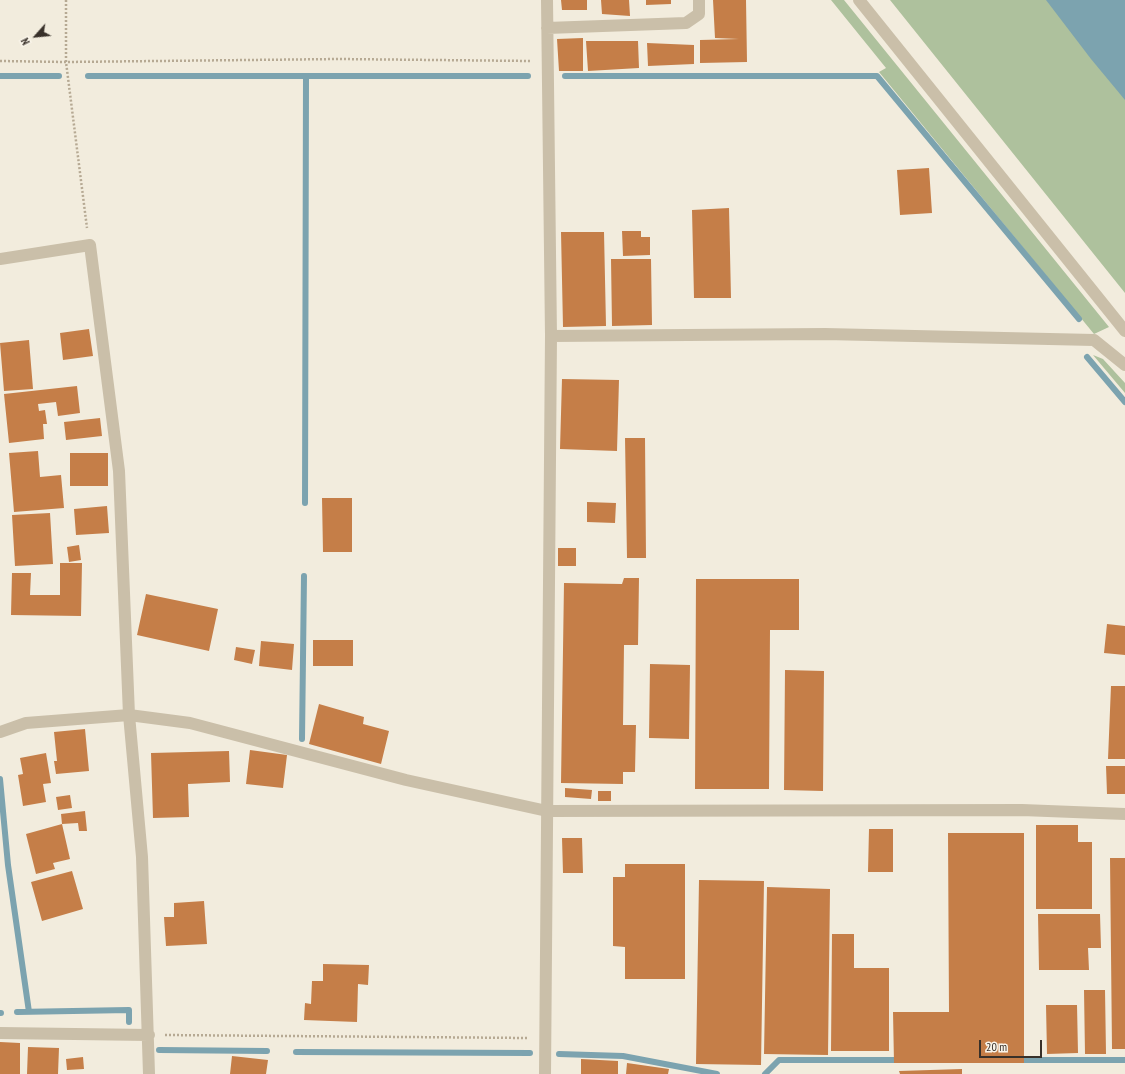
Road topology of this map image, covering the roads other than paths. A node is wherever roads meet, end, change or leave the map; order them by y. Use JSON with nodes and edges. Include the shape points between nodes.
{"nodes":[{"id":1,"x":547,"y":0,"type":"edge"},
{"id":2,"x":699,"y":0,"type":"edge"},
{"id":3,"x":859,"y":0,"type":"edge"},
{"id":4,"x":547,"y":28,"type":"junction"},
{"id":5,"x":0,"y":259,"type":"edge"},
{"id":6,"x":1125,"y":331,"type":"edge"},
{"id":7,"x":551,"y":336,"type":"junction"},
{"id":8,"x":1125,"y":365,"type":"edge"},
{"id":9,"x":129,"y":715,"type":"junction"},
{"id":10,"x":0,"y":732,"type":"edge"},
{"id":11,"x":547,"y":811,"type":"junction"},
{"id":12,"x":1125,"y":814,"type":"edge"},
{"id":13,"x":0,"y":1032,"type":"edge"},
{"id":14,"x":149,"y":1035,"type":"junction"},
{"id":15,"x":149,"y":1074,"type":"edge"},
{"id":16,"x":545,"y":1074,"type":"edge"}],
"edges":[{"from":1,"to":4,"type":"street"},
{"from":2,"to":4,"type":"street","via":[[699,14],[686,23]]},
{"from":3,"to":6,"type":"street"},
{"from":4,"to":7,"type":"street"},
{"from":5,"to":9,"type":"street","via":[[90,245],[119,471]]},
{"from":7,"to":8,"type":"street","via":[[825,334],[1094,340]]},
{"from":7,"to":11,"type":"street"},
{"from":9,"to":10,"type":"street","via":[[26,723]]},
{"from":9,"to":11,"type":"street","via":[[190,723],[406,780]]},
{"from":9,"to":14,"type":"street","via":[[142,857]]},
{"from":11,"to":12,"type":"street","via":[[1022,810]]},
{"from":11,"to":16,"type":"street"},
{"from":13,"to":14,"type":"street"},
{"from":14,"to":15,"type":"street"}]}
